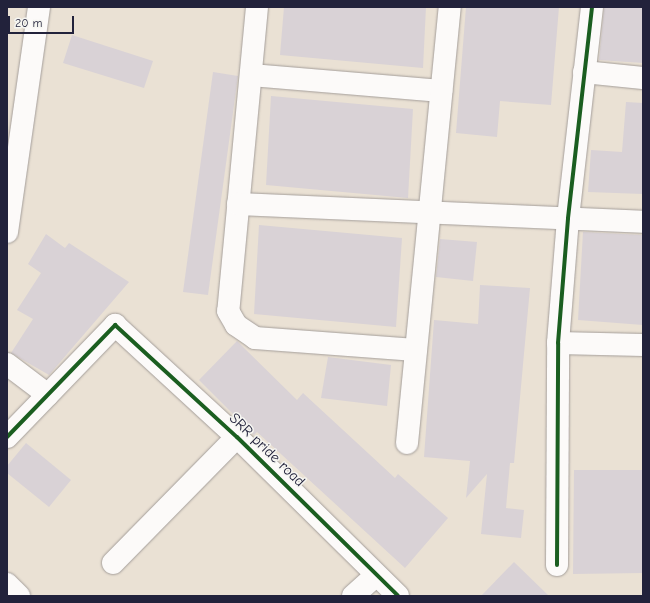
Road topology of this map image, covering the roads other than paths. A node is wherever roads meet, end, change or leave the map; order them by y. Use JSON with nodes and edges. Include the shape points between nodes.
{"nodes":[{"id":1,"x":38,"y":7,"type":"edge"},
{"id":2,"x":257,"y":7,"type":"edge"},
{"id":3,"x":450,"y":7,"type":"edge"},
{"id":4,"x":592,"y":7,"type":"edge"},
{"id":5,"x":584,"y":72,"type":"junction"},
{"id":6,"x":251,"y":75,"type":"junction"},
{"id":7,"x":643,"y":78,"type":"edge"},
{"id":8,"x":441,"y":91,"type":"junction"},
{"id":9,"x":238,"y":204,"type":"junction"},
{"id":10,"x":430,"y":212,"type":"junction"},
{"id":11,"x":568,"y":218,"type":"junction"},
{"id":12,"x":643,"y":222,"type":"edge"},
{"id":13,"x":7,"y":232,"type":"edge"},
{"id":14,"x":558,"y":343,"type":"junction"},
{"id":15,"x":643,"y":345,"type":"edge"},
{"id":16,"x":416,"y":350,"type":"junction"},
{"id":17,"x":7,"y":364,"type":"edge"},
{"id":18,"x":48,"y":394,"type":"junction"},
{"id":19,"x":7,"y":437,"type":"edge"},
{"id":20,"x":237,"y":437,"type":"junction"},
{"id":21,"x":407,"y":443,"type":"dead end"},
{"id":22,"x":113,"y":564,"type":"dead end"},
{"id":23,"x":557,"y":565,"type":"dead end"},
{"id":24,"x":376,"y":575,"type":"junction"},
{"id":25,"x":7,"y":584,"type":"edge"},
{"id":26,"x":19,"y":596,"type":"edge"},
{"id":27,"x":353,"y":596,"type":"edge"},
{"id":28,"x":398,"y":596,"type":"edge"}],
"edges":[{"from":1,"to":13,"type":"street"},
{"from":2,"to":6,"type":"street"},
{"from":3,"to":8,"type":"street"},
{"from":4,"to":5,"type":"street"},
{"from":5,"to":7,"type":"street"},
{"from":5,"to":11,"type":"street"},
{"from":6,"to":8,"type":"street"},
{"from":6,"to":9,"type":"street"},
{"from":8,"to":10,"type":"street"},
{"from":9,"to":10,"type":"street"},
{"from":9,"to":16,"type":"street","via":[[228,311],[236,325],[255,338]]},
{"from":10,"to":11,"type":"street"},
{"from":10,"to":16,"type":"street"},
{"from":11,"to":12,"type":"street"},
{"from":11,"to":14,"type":"street"},
{"from":14,"to":15,"type":"street"},
{"from":14,"to":23,"type":"street"},
{"from":16,"to":21,"type":"street"},
{"from":17,"to":18,"type":"street"},
{"from":18,"to":19,"type":"street"},
{"from":18,"to":20,"type":"street","name":"SRR pride road","via":[[115,325]]},
{"from":20,"to":22,"type":"street"},
{"from":20,"to":24,"type":"street","name":"SRR pride road"},
{"from":24,"to":27,"type":"street"},
{"from":24,"to":28,"type":"street","name":"SRR pride road"},
{"from":25,"to":26,"type":"street"}]}
